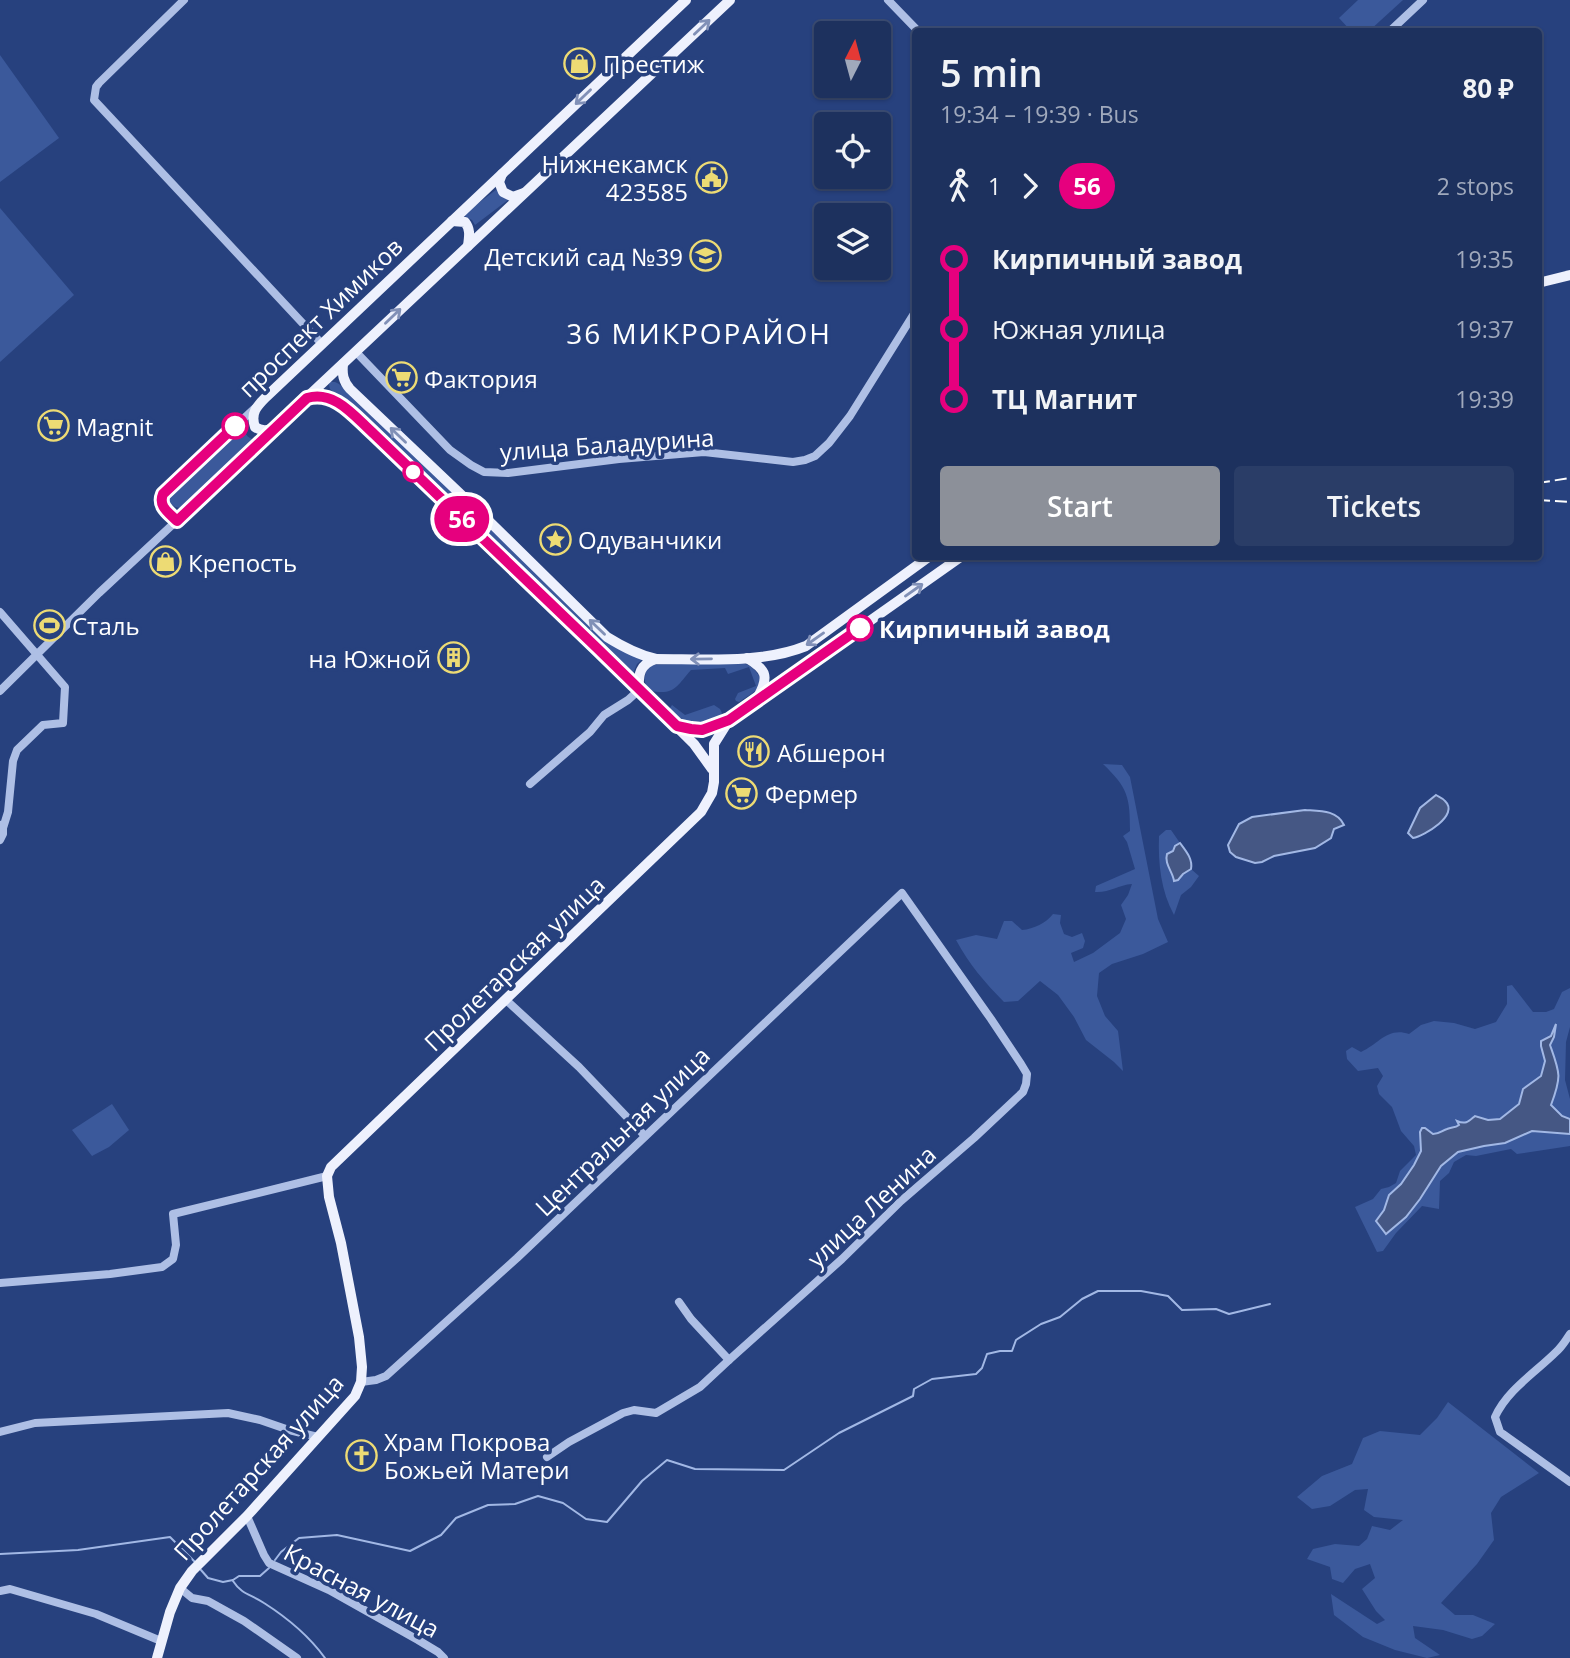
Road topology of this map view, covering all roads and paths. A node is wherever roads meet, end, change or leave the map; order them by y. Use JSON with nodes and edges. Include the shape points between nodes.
{"nodes":[{"id":1,"x":184,"y":0,"type":"edge"},
{"id":2,"x":686,"y":0,"type":"edge"},
{"id":3,"x":730,"y":0,"type":"edge"},
{"id":4,"x":888,"y":0,"type":"edge"},
{"id":5,"x":1423,"y":0,"type":"edge"},
{"id":6,"x":915,"y":28,"type":"edge"},
{"id":7,"x":1393,"y":28,"type":"edge"},
{"id":8,"x":504,"y":172,"type":"junction"},
{"id":9,"x":525,"y":193,"type":"junction"},
{"id":10,"x":452,"y":221,"type":"junction"},
{"id":11,"x":468,"y":246,"type":"junction"},
{"id":12,"x":1570,"y":268,"type":"edge"},
{"id":13,"x":1542,"y":275,"type":"edge"},
{"id":14,"x":1570,"y":275,"type":"edge"},
{"id":15,"x":1542,"y":282,"type":"edge"},
{"id":16,"x":912,"y":317,"type":"edge"},
{"id":17,"x":322,"y":344,"type":"junction"},
{"id":18,"x":356,"y":352,"type":"junction"},
{"id":19,"x":343,"y":364,"type":"junction"},
{"id":20,"x":307,"y":398,"type":"junction"},
{"id":21,"x":255,"y":408,"type":"junction"},
{"id":22,"x":273,"y":429,"type":"junction"},
{"id":23,"x":177,"y":521,"type":"junction"},
{"id":24,"x":492,"y":524,"type":"junction"},
{"id":25,"x":480,"y":537,"type":"junction"},
{"id":26,"x":924,"y":560,"type":"edge"},
{"id":27,"x":956,"y":560,"type":"edge"},
{"id":28,"x":0,"y":612,"type":"edge"},
{"id":29,"x":38,"y":654,"type":"junction"},
{"id":30,"x":747,"y":658,"type":"junction"},
{"id":31,"x":656,"y":659,"type":"junction"},
{"id":32,"x":639,"y":690,"type":"junction"},
{"id":33,"x":0,"y":691,"type":"edge"},
{"id":34,"x":757,"y":700,"type":"junction"},
{"id":35,"x":729,"y":720,"type":"junction"},
{"id":36,"x":677,"y":726,"type":"junction"},
{"id":37,"x":714,"y":772,"type":"junction"},
{"id":38,"x":530,"y":784,"type":"dead end"},
{"id":39,"x":2,"y":827,"type":"edge"},
{"id":40,"x":0,"y":840,"type":"edge"},
{"id":41,"x":506,"y":1000,"type":"junction"},
{"id":42,"x":1027,"y":1074,"type":"joint"},
{"id":43,"x":645,"y":1136,"type":"junction"},
{"id":44,"x":327,"y":1176,"type":"junction"},
{"id":45,"x":0,"y":1283,"type":"edge"},
{"id":46,"x":679,"y":1302,"type":"dead end"},
{"id":47,"x":1570,"y":1334,"type":"edge"},
{"id":48,"x":729,"y":1360,"type":"junction"},
{"id":49,"x":361,"y":1382,"type":"junction"},
{"id":50,"x":0,"y":1432,"type":"edge"},
{"id":51,"x":318,"y":1437,"type":"junction"},
{"id":52,"x":547,"y":1457,"type":"dead end"},
{"id":53,"x":1570,"y":1482,"type":"edge"},
{"id":54,"x":247,"y":1516,"type":"junction"},
{"id":55,"x":180,"y":1588,"type":"junction"},
{"id":56,"x":0,"y":1591,"type":"edge"},
{"id":57,"x":161,"y":1641,"type":"junction"},
{"id":58,"x":157,"y":1658,"type":"edge"},
{"id":59,"x":297,"y":1658,"type":"edge"},
{"id":60,"x":444,"y":1658,"type":"edge"}],
"edges":[{"from":1,"to":17,"type":"street","via":[[99,83],[94,100]]},
{"from":2,"to":8,"type":"main road","name":"проспект Химиков","one_way":true},
{"from":9,"to":3,"type":"main road","name":"проспект Химиков","one_way":true},
{"from":4,"to":6,"type":"street"},
{"from":5,"to":7,"type":"street"},
{"from":8,"to":9,"type":"main road","via":[[499,182],[503,192],[513,197]]},
{"from":8,"to":10,"type":"main road","name":"проспект Химиков"},
{"from":9,"to":11,"type":"main road","name":"проспект Химиков"},
{"from":10,"to":11,"type":"main road","via":[[469,227]]},
{"from":10,"to":17,"type":"main road","name":"проспект Химиков"},
{"from":18,"to":11,"type":"main road","name":"проспект Химиков","one_way":true},
{"from":12,"to":13,"type":"main road"},
{"from":14,"to":15,"type":"main road"},
{"from":16,"to":18,"type":"street","name":"улица Баладурина","via":[[829,443],[815,456],[793,462],[705,452],[484,472],[450,450]]},
{"from":17,"to":21,"type":"main road","name":"проспект Химиков"},
{"from":18,"to":19,"type":"main road","name":"проспект Химиков"},
{"from":19,"to":20,"type":"main road","name":"проспект Химиков"},
{"from":24,"to":19,"type":"main road","one_way":true,"via":[[350,389],[343,377]]},
{"from":20,"to":22,"type":"main road","name":"проспект Химиков"},
{"from":20,"to":25,"type":"main road","via":[[328,397],[349,411]]},
{"from":21,"to":22,"type":"main road","via":[[255,427]]},
{"from":21,"to":23,"type":"street","name":"проспект Химиков","via":[[163,494],[162,506]]},
{"from":22,"to":23,"type":"street","name":"проспект Химиков"},
{"from":23,"to":29,"type":"street"},
{"from":24,"to":25,"type":"main road","via":[[482,527]]},
{"from":31,"to":24,"type":"main road","one_way":true,"via":[[607,637]]},
{"from":25,"to":32,"type":"main road"},
{"from":26,"to":30,"type":"main road","one_way":true,"via":[[806,646],[790,653]]},
{"from":34,"to":27,"type":"main road","one_way":true},
{"from":28,"to":29,"type":"street"},
{"from":29,"to":33,"type":"street"},
{"from":29,"to":39,"type":"street","via":[[65,687],[63,723],[43,725],[17,750]]},
{"from":30,"to":31,"type":"main road","one_way":true},
{"from":30,"to":34,"type":"main road","via":[[765,674]]},
{"from":31,"to":32,"type":"main road","via":[[641,668]]},
{"from":32,"to":36,"type":"main road"},
{"from":32,"to":38,"type":"street","via":[[604,715]]},
{"from":34,"to":35,"type":"main road"},
{"from":35,"to":36,"type":"main road","via":[[702,730]]},
{"from":35,"to":37,"type":"main road","name":"Пролетарская улица","via":[[714,744]]},
{"from":36,"to":37,"type":"main road"},
{"from":37,"to":41,"type":"main road","name":"Пролетарская улица","via":[[712,793],[701,811]]},
{"from":39,"to":40,"type":"street"},
{"from":41,"to":43,"type":"street","via":[[579,1066]]},
{"from":41,"to":44,"type":"main road","name":"Пролетарская улица","via":[[331,1167]]},
{"from":42,"to":43,"type":"street","name":"Центральная улица","via":[[902,893]]},
{"from":42,"to":48,"type":"street","name":"улица Ленина","via":[[1024,1093]]},
{"from":43,"to":49,"type":"street","name":"Центральная улица","via":[[386,1376]]},
{"from":44,"to":45,"type":"street","via":[[173,1214],[176,1245],[173,1259],[162,1267]]},
{"from":44,"to":49,"type":"main road","name":"Пролетарская улица","via":[[359,1337]]},
{"from":46,"to":48,"type":"street"},
{"from":47,"to":53,"type":"street","via":[[1495,1417],[1500,1432]]},
{"from":48,"to":52,"type":"street","name":"улица Ленина","via":[[700,1387],[656,1413],[623,1413]]},
{"from":49,"to":51,"type":"main road","name":"Пролетарская улица","via":[[355,1396]]},
{"from":50,"to":51,"type":"street","via":[[36,1423],[228,1413]]},
{"from":51,"to":54,"type":"main road","name":"Пролетарская улица"},
{"from":54,"to":55,"type":"main road","name":"Пролетарская улица"},
{"from":54,"to":60,"type":"street","name":"Красная улица","via":[[270,1563],[309,1579]]},
{"from":55,"to":57,"type":"main road","name":"Пролетарская улица"},
{"from":55,"to":59,"type":"street","via":[[244,1621]]},
{"from":56,"to":57,"type":"street","via":[[10,1589],[96,1614]]},
{"from":57,"to":58,"type":"main road","name":"Пролетарская улица"}]}
